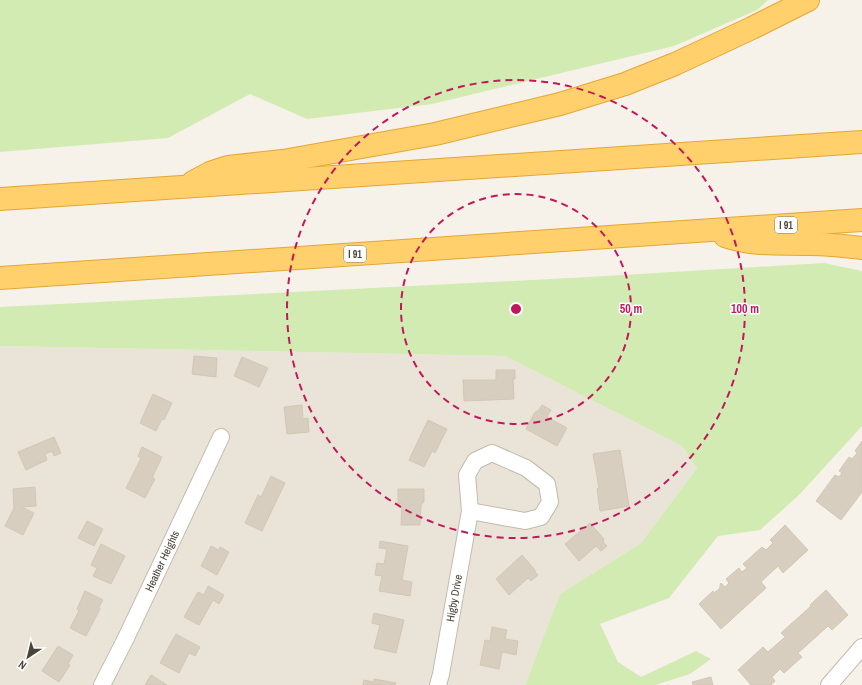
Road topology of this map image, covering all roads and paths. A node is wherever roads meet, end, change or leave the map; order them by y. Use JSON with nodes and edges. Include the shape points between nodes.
{"nodes":[{"id":1,"x":786,"y":0,"type":"edge"},
{"id":2,"x":808,"y":0,"type":"edge"},
{"id":3,"x":752,"y":28,"type":"junction"},
{"id":4,"x":862,"y":142,"type":"edge"},
{"id":5,"x":183,"y":187,"type":"junction"},
{"id":6,"x":0,"y":200,"type":"edge"},
{"id":7,"x":862,"y":220,"type":"edge"},
{"id":8,"x":709,"y":230,"type":"junction"},
{"id":9,"x":862,"y":248,"type":"edge"},
{"id":10,"x":0,"y":278,"type":"edge"},
{"id":11,"x":221,"y":437,"type":"dead end"},
{"id":12,"x":470,"y":511,"type":"junction"},
{"id":13,"x":862,"y":647,"type":"edge"},
{"id":14,"x":102,"y":685,"type":"edge"},
{"id":15,"x":438,"y":685,"type":"edge"},
{"id":16,"x":829,"y":685,"type":"edge"}],
"edges":[{"from":1,"to":3,"type":"highway"},
{"from":2,"to":3,"type":"highway"},
{"from":3,"to":5,"type":"highway","via":[[632,81],[532,112],[435,134],[283,161],[228,167]]},
{"from":4,"to":5,"type":"highway"},
{"from":5,"to":6,"type":"highway"},
{"from":7,"to":8,"type":"highway","number":"I 91"},
{"from":8,"to":9,"type":"highway","via":[[755,243]]},
{"from":8,"to":10,"type":"highway","number":"I 91"},
{"from":11,"to":14,"type":"street","name":"Heather Heights"},
{"from":12,"to":12,"type":"street","name":"Higby Drive","via":[[525,521],[541,517],[550,502],[546,484],[526,468],[492,453],[475,461],[467,475]]},
{"from":12,"to":15,"type":"street","name":"Higby Drive"},
{"from":13,"to":16,"type":"street"}]}
